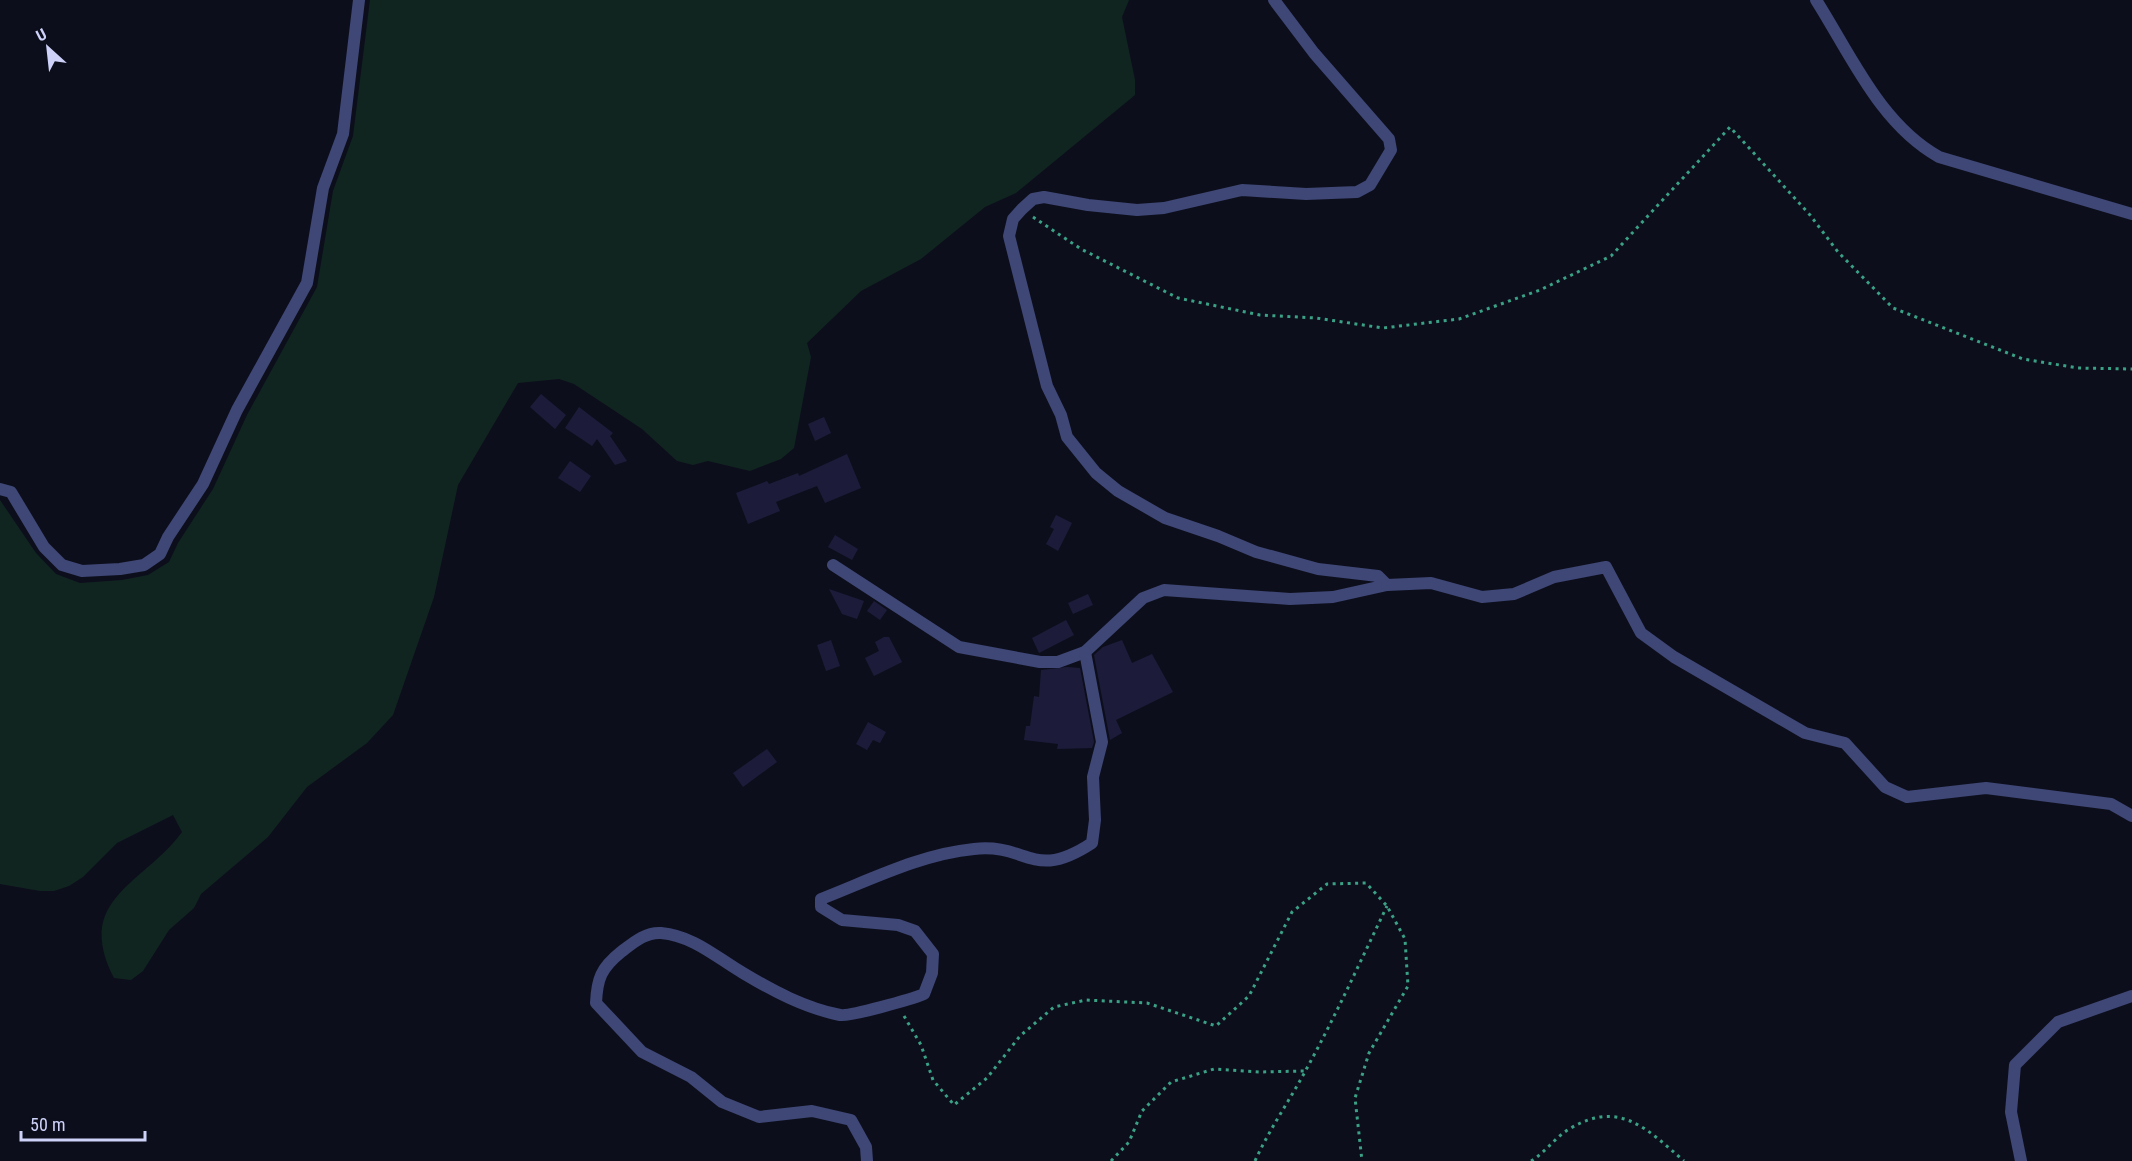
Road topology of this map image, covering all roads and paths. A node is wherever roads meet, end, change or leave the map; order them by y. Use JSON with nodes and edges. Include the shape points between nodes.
{"nodes":[{"id":1,"x":359,"y":0,"type":"edge"},
{"id":2,"x":1274,"y":0,"type":"edge"},
{"id":3,"x":1816,"y":0,"type":"edge"},
{"id":4,"x":1022,"y":209,"type":"junction"},
{"id":5,"x":2132,"y":214,"type":"edge"},
{"id":6,"x":2132,"y":369,"type":"edge"},
{"id":7,"x":0,"y":489,"type":"edge"},
{"id":8,"x":833,"y":565,"type":"dead end"},
{"id":9,"x":1387,"y":585,"type":"junction"},
{"id":10,"x":1085,"y":652,"type":"junction"},
{"id":11,"x":2132,"y":816,"type":"edge"},
{"id":12,"x":1387,"y":906,"type":"junction"},
{"id":13,"x":2132,"y":996,"type":"edge"},
{"id":14,"x":888,"y":1004,"type":"junction"},
{"id":15,"x":1305,"y":1071,"type":"junction"},
{"id":16,"x":867,"y":1161,"type":"edge"},
{"id":17,"x":1111,"y":1161,"type":"edge"},
{"id":18,"x":1255,"y":1161,"type":"edge"},
{"id":19,"x":1362,"y":1161,"type":"edge"},
{"id":20,"x":1531,"y":1161,"type":"edge"},
{"id":21,"x":1684,"y":1161,"type":"edge"},
{"id":22,"x":2021,"y":1161,"type":"edge"}],
"edges":[{"from":1,"to":7,"type":"street","via":[[343,134],[323,188],[307,283],[237,410],[203,484],[160,555],[144,565],[120,569],[82,571],[62,565],[44,547],[10,492]]},
{"from":2,"to":4,"type":"street","via":[[1389,140],[1391,150],[1370,185],[1357,192],[1306,194],[1242,190],[1164,208],[1137,210],[1044,197]]},
{"from":3,"to":5,"type":"street","via":[[1863,79],[1916,144],[1939,157]]},
{"from":4,"to":6,"type":"path","via":[[1081,249],[1178,298],[1260,315],[1394,327],[1459,319],[1540,290],[1611,255],[1730,127],[1810,215],[1838,252],[1893,308],[2023,359],[2078,368]]},
{"from":4,"to":9,"type":"street","via":[[1013,219],[1009,236],[1047,386],[1067,437],[1096,473],[1118,491],[1165,518],[1256,552],[1318,569],[1378,576]]},
{"from":8,"to":10,"type":"street","via":[[959,647],[1040,662],[1058,662]]},
{"from":9,"to":10,"type":"street","via":[[1345,596],[1290,599],[1164,590],[1143,598]]},
{"from":9,"to":11,"type":"street","via":[[1431,583],[1482,597],[1514,594],[1554,577],[1606,567],[1641,633],[1674,657],[1805,733],[1845,743],[1885,787],[1907,797],[1986,788],[2111,804]]},
{"from":10,"to":14,"type":"street","via":[[1102,741],[1093,777],[1092,843],[1054,862],[1030,860],[1010,851],[975,848],[917,862],[821,899],[820,907],[842,920],[898,925],[915,931],[933,954],[932,973],[924,994]]},
{"from":12,"to":14,"type":"path","via":[[1366,882],[1327,884],[1292,912],[1249,996],[1215,1026],[1147,1003],[1086,1000],[1054,1007],[1020,1036],[987,1078],[954,1106],[933,1080],[908,1019]]},
{"from":12,"to":15,"type":"path"},
{"from":12,"to":19,"type":"path","via":[[1406,939],[1408,986],[1369,1053],[1355,1098]]},
{"from":13,"to":22,"type":"street","via":[[2058,1022],[2014,1065],[2011,1112]]},
{"from":14,"to":16,"type":"street","via":[[843,1016],[810,1007],[752,978],[704,947],[661,933],[634,942],[614,958],[597,980],[596,1003],[642,1052],[691,1077],[722,1102],[759,1116],[812,1112],[851,1120],[866,1147]]},
{"from":15,"to":17,"type":"path","via":[[1214,1069],[1172,1082],[1142,1111],[1129,1142]]},
{"from":15,"to":18,"type":"path"},
{"from":20,"to":21,"type":"path","via":[[1570,1128],[1604,1114],[1642,1125]]}]}
